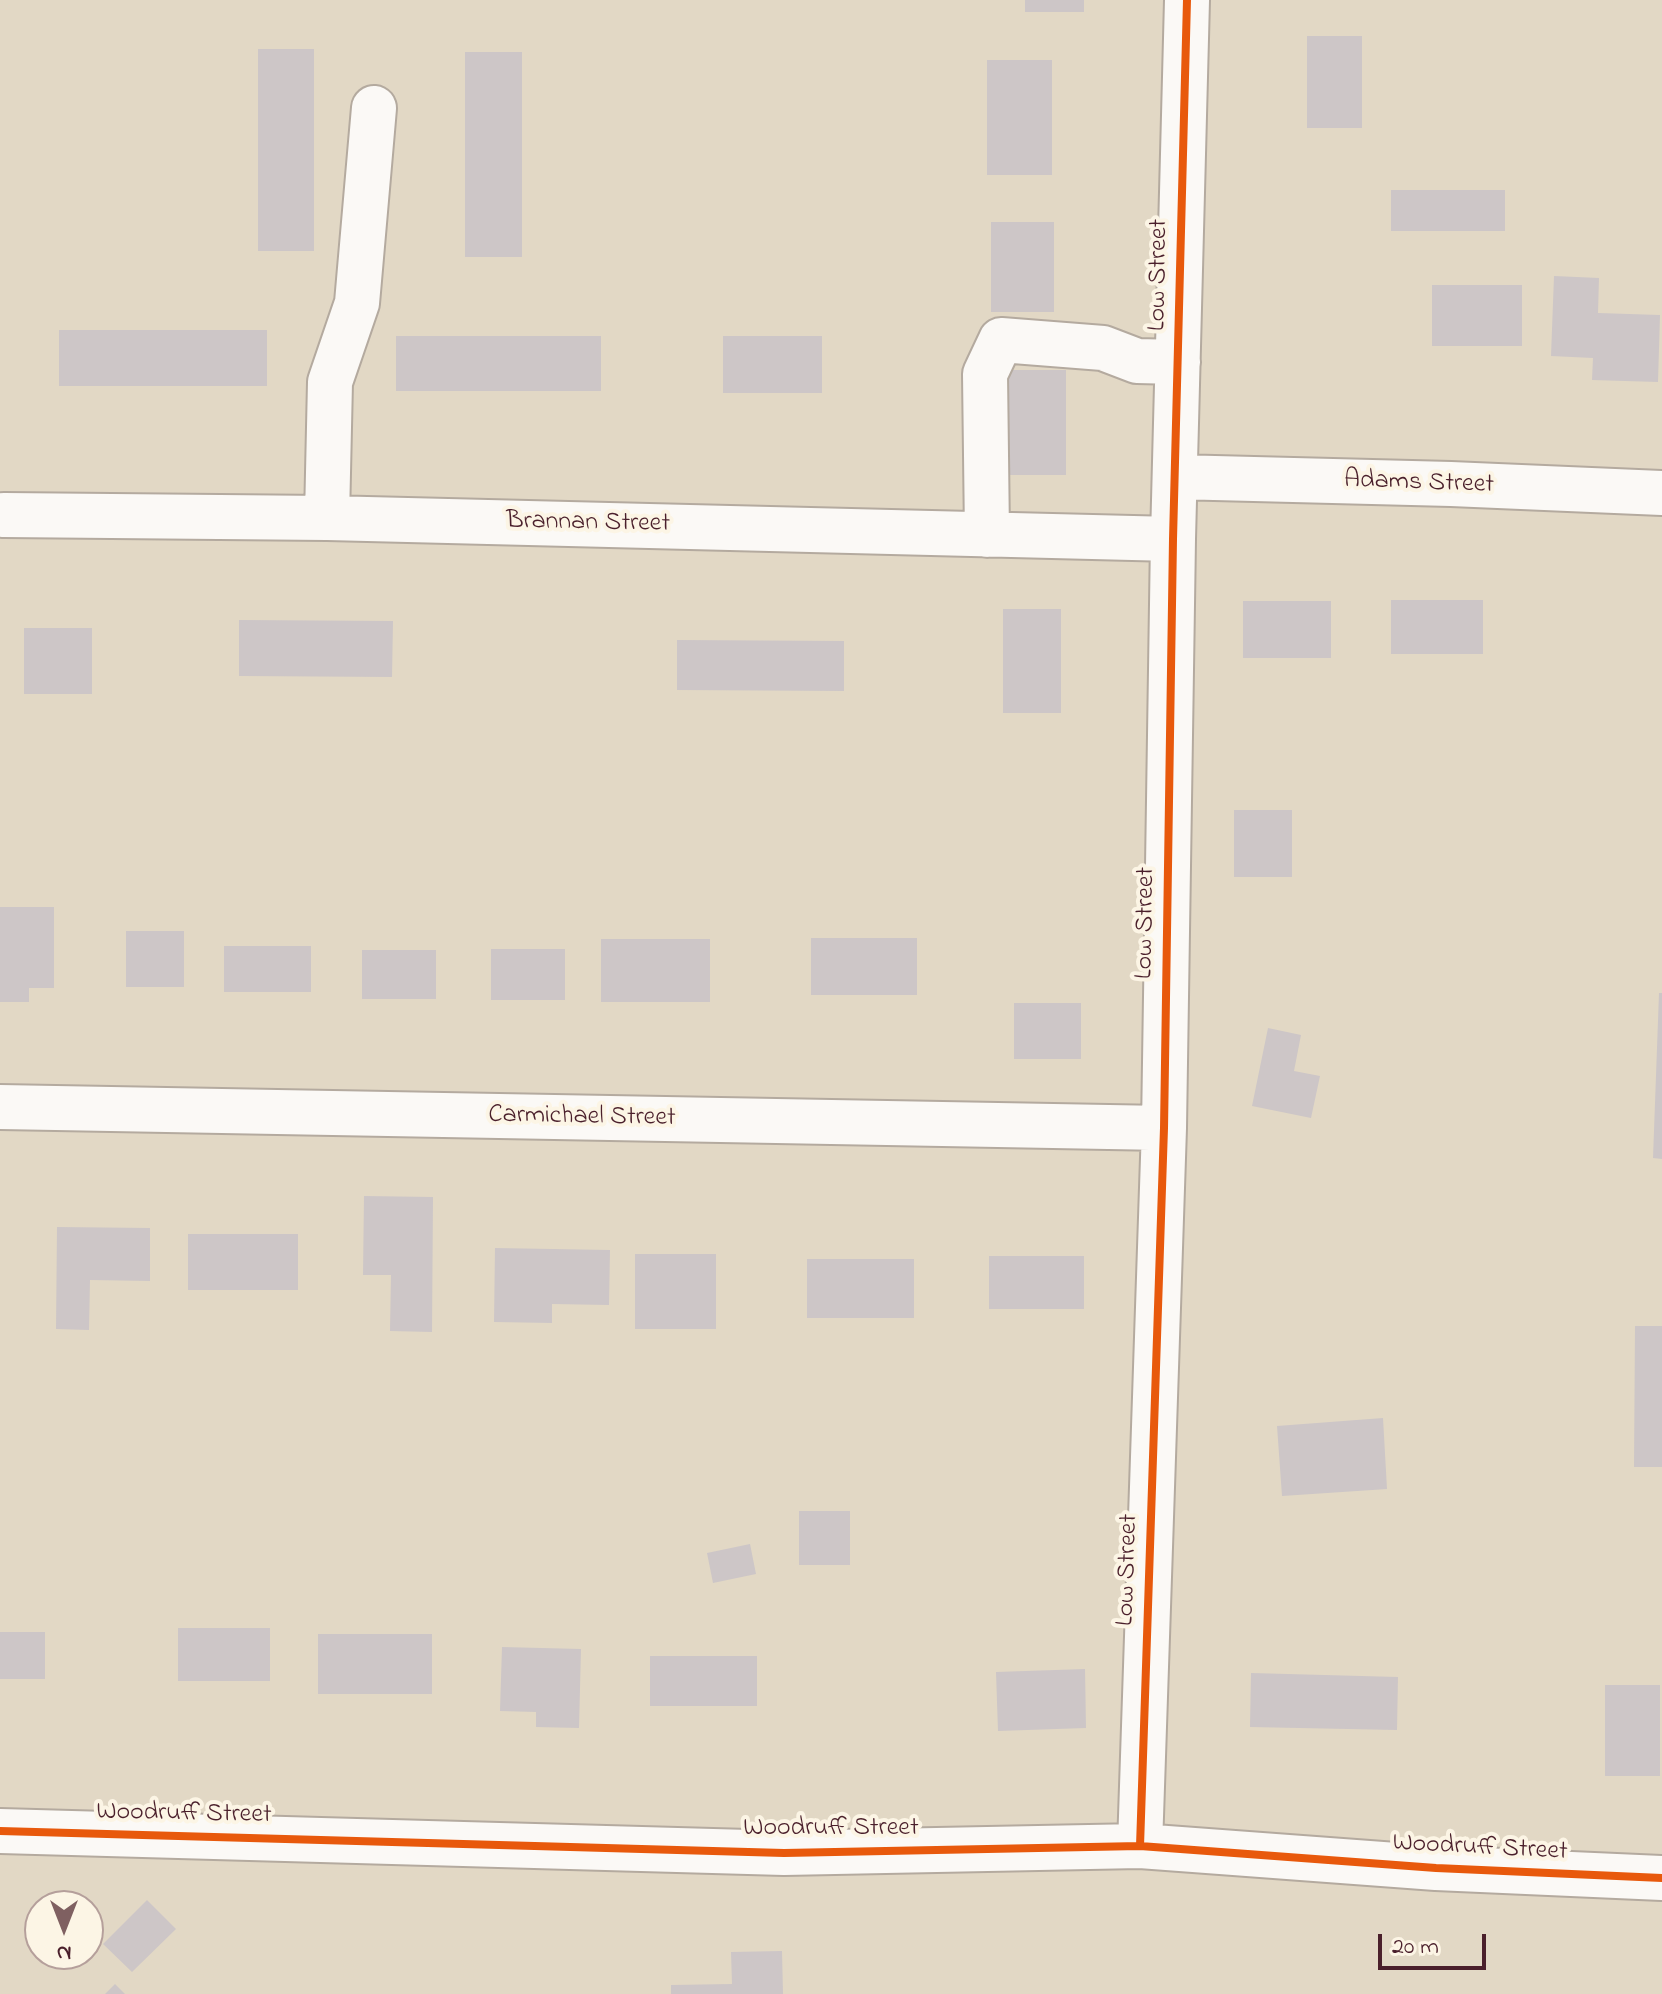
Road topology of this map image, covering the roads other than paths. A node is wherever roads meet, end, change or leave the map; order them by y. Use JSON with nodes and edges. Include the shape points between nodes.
{"nodes":[{"id":1,"x":1187,"y":0,"type":"edge"},
{"id":2,"x":374,"y":108,"type":"dead end"},
{"id":3,"x":1178,"y":362,"type":"junction"},
{"id":4,"x":1175,"y":477,"type":"junction"},
{"id":5,"x":1662,"y":493,"type":"edge"},
{"id":6,"x":4,"y":515,"type":"dead end"},
{"id":7,"x":327,"y":518,"type":"junction"},
{"id":8,"x":987,"y":535,"type":"junction"},
{"id":9,"x":1173,"y":539,"type":"junction"},
{"id":10,"x":0,"y":1107,"type":"edge"},
{"id":11,"x":1164,"y":1128,"type":"junction"},
{"id":12,"x":0,"y":1831,"type":"edge"},
{"id":13,"x":1140,"y":1846,"type":"junction"},
{"id":14,"x":1662,"y":1878,"type":"edge"}],
"edges":[{"from":1,"to":3,"type":"street","name":"Low Street"},
{"from":2,"to":7,"type":"street","via":[[357,303],[330,382]]},
{"from":3,"to":4,"type":"street","name":"Low Street"},
{"from":3,"to":8,"type":"street","via":[[1137,361],[1103,348],[1001,340],[985,374]]},
{"from":4,"to":5,"type":"street","name":"Adams Street"},
{"from":4,"to":9,"type":"street","name":"Low Street"},
{"from":6,"to":7,"type":"street","name":"Brannan Street"},
{"from":7,"to":8,"type":"street","name":"Brannan Street"},
{"from":8,"to":9,"type":"street","name":"Brannan Street"},
{"from":9,"to":11,"type":"street","name":"Low Street"},
{"from":10,"to":11,"type":"street","name":"Carmichael Street"},
{"from":11,"to":13,"type":"street","name":"Low Street"},
{"from":12,"to":13,"type":"street","name":"Woodruff Street","via":[[784,1853]]},
{"from":13,"to":14,"type":"street","name":"Woodruff Street"}]}
